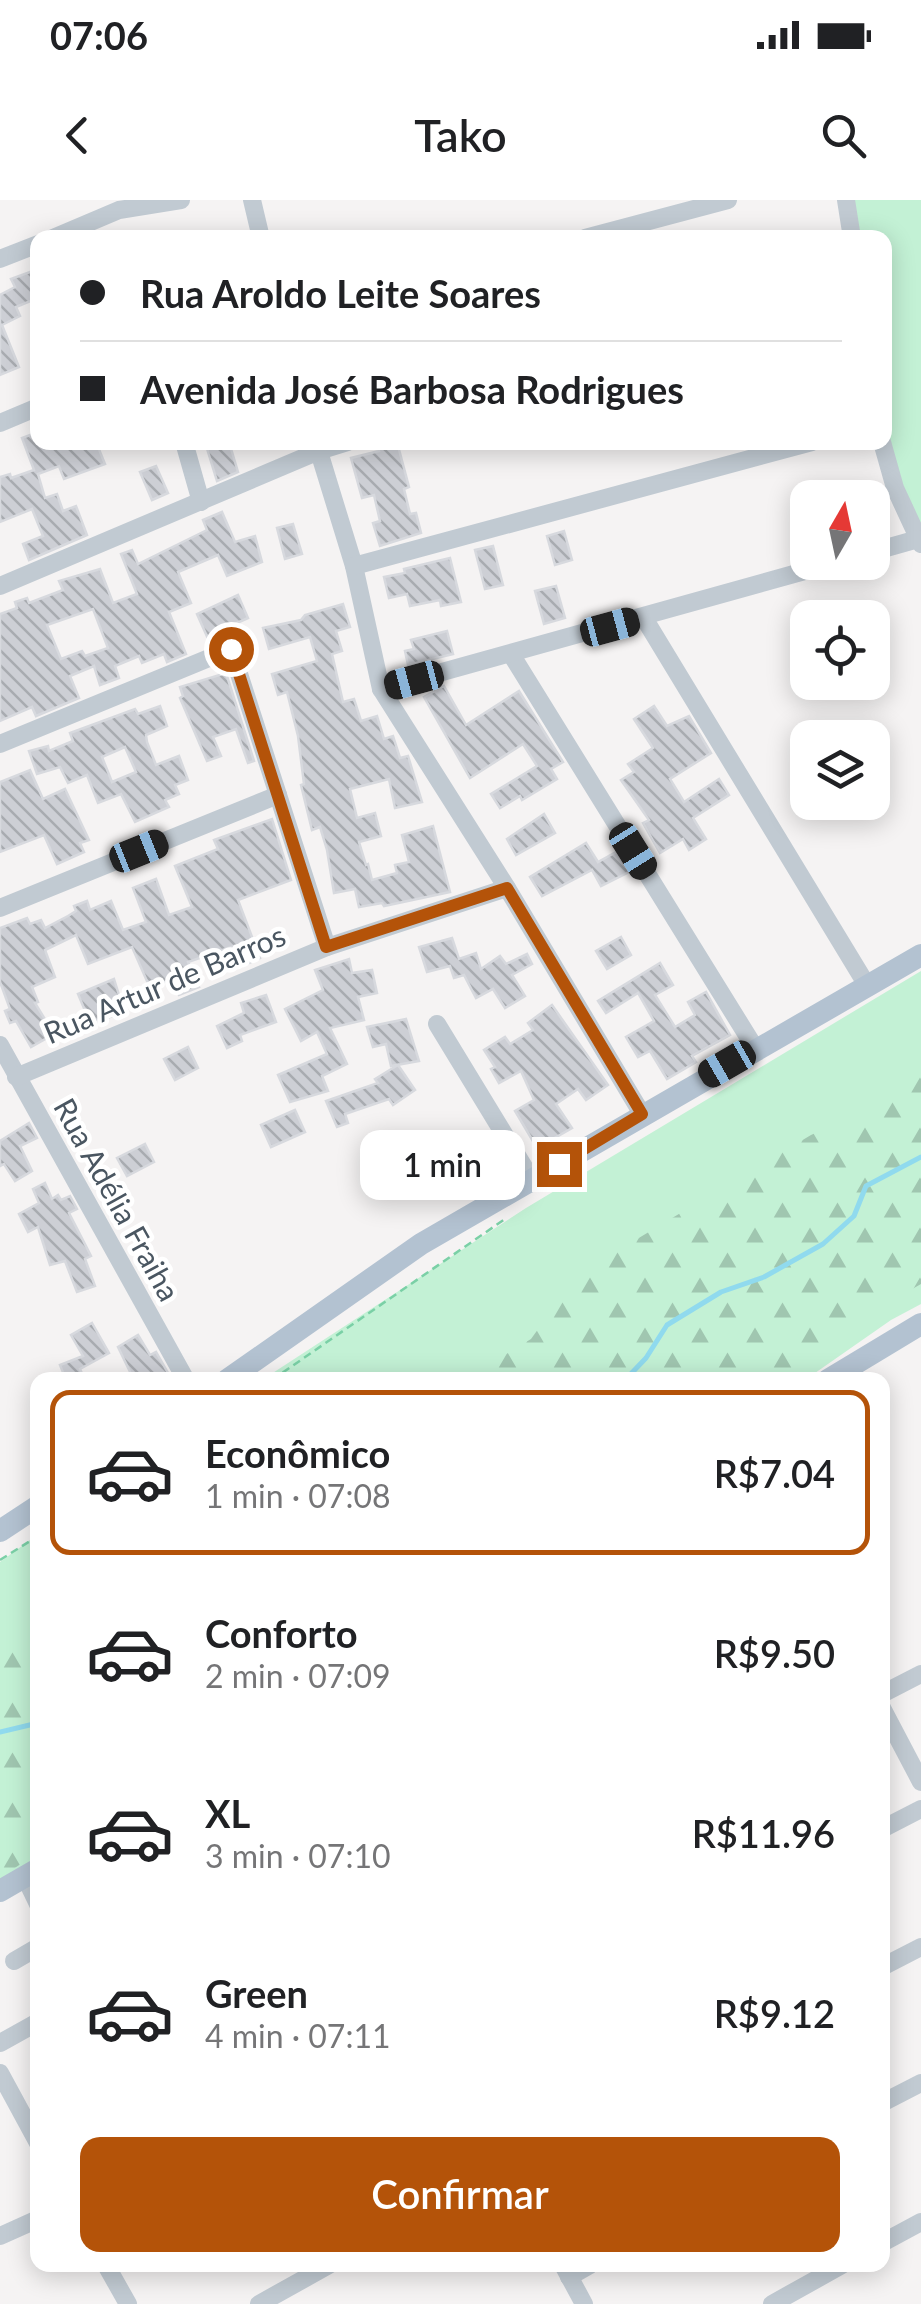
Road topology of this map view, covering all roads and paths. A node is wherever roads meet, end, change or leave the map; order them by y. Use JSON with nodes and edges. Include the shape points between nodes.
{"nodes":[{"id":1,"x":182,"y":200,"type":"edge"},
{"id":2,"x":252,"y":200,"type":"edge"},
{"id":3,"x":728,"y":200,"type":"edge"},
{"id":4,"x":846,"y":200,"type":"edge"},
{"id":5,"x":118,"y":205,"type":"edge"},
{"id":6,"x":68,"y":230,"type":"edge"},
{"id":7,"x":258,"y":230,"type":"edge"},
{"id":8,"x":616,"y":230,"type":"edge"},
{"id":9,"x":851,"y":230,"type":"edge"},
{"id":10,"x":30,"y":247,"type":"edge"},
{"id":11,"x":0,"y":259,"type":"edge"},
{"id":12,"x":30,"y":410,"type":"edge"},
{"id":13,"x":0,"y":423,"type":"edge"},
{"id":14,"x":186,"y":450,"type":"edge"},
{"id":15,"x":311,"y":450,"type":"edge"},
{"id":16,"x":318,"y":450,"type":"edge"},
{"id":17,"x":782,"y":450,"type":"edge"},
{"id":18,"x":884,"y":450,"type":"edge"},
{"id":19,"x":201,"y":502,"type":"junction"},
{"id":20,"x":919,"y":542,"type":"edge"},
{"id":21,"x":890,"y":548,"type":"edge"},
{"id":22,"x":354,"y":566,"type":"junction"},
{"id":23,"x":790,"y":576,"type":"edge"},
{"id":24,"x":0,"y":586,"type":"edge"},
{"id":25,"x":644,"y":618,"type":"junction"},
{"id":26,"x":510,"y":654,"type":"junction"},
{"id":27,"x":381,"y":689,"type":"junction"},
{"id":28,"x":0,"y":744,"type":"edge"},
{"id":29,"x":278,"y":795,"type":"junction"},
{"id":30,"x":507,"y":888,"type":"junction"},
{"id":31,"x":0,"y":908,"type":"edge"},
{"id":32,"x":326,"y":947,"type":"junction"},
{"id":33,"x":921,"y":955,"type":"edge"},
{"id":34,"x":868,"y":987,"type":"junction"},
{"id":35,"x":437,"y":1024,"type":"dead end"},
{"id":36,"x":0,"y":1046,"type":"edge"},
{"id":37,"x":755,"y":1048,"type":"junction"},
{"id":38,"x":16,"y":1077,"type":"junction"},
{"id":39,"x":642,"y":1114,"type":"junction"},
{"id":40,"x":532,"y":1180,"type":"junction"},
{"id":41,"x":512,"y":1214,"type":"dead end"},
{"id":42,"x":921,"y":1324,"type":"edge"},
{"id":43,"x":182,"y":1372,"type":"edge"},
{"id":44,"x":238,"y":1372,"type":"edge"},
{"id":45,"x":284,"y":1372,"type":"edge"},
{"id":46,"x":841,"y":1372,"type":"edge"},
{"id":47,"x":30,"y":1511,"type":"edge"},
{"id":48,"x":0,"y":1531,"type":"edge"},
{"id":49,"x":30,"y":1541,"type":"edge"},
{"id":50,"x":0,"y":1560,"type":"edge"},
{"id":51,"x":921,"y":1674,"type":"edge"},
{"id":52,"x":890,"y":1690,"type":"edge"},
{"id":53,"x":890,"y":1723,"type":"edge"},
{"id":54,"x":921,"y":1782,"type":"edge"},
{"id":55,"x":921,"y":1810,"type":"edge"},
{"id":56,"x":890,"y":1826,"type":"edge"},
{"id":57,"x":30,"y":1874,"type":"edge"},
{"id":58,"x":0,"y":1891,"type":"edge"},
{"id":59,"x":921,"y":1947,"type":"edge"},
{"id":60,"x":30,"y":1952,"type":"edge"},
{"id":61,"x":14,"y":1961,"type":"dead end"},
{"id":62,"x":890,"y":1963,"type":"edge"},
{"id":63,"x":30,"y":2026,"type":"edge"},
{"id":64,"x":0,"y":2043,"type":"edge"},
{"id":65,"x":0,"y":2073,"type":"edge"},
{"id":66,"x":921,"y":2083,"type":"edge"},
{"id":67,"x":890,"y":2099,"type":"edge"},
{"id":68,"x":30,"y":2128,"type":"edge"},
{"id":69,"x":921,"y":2222,"type":"edge"},
{"id":70,"x":30,"y":2223,"type":"edge"},
{"id":71,"x":0,"y":2236,"type":"edge"},
{"id":72,"x":890,"y":2238,"type":"edge"},
{"id":73,"x":110,"y":2272,"type":"edge"},
{"id":74,"x":316,"y":2272,"type":"edge"},
{"id":75,"x":567,"y":2272,"type":"edge"},
{"id":76,"x":829,"y":2272,"type":"edge"},
{"id":77,"x":128,"y":2304,"type":"edge"},
{"id":78,"x":259,"y":2304,"type":"edge"},
{"id":79,"x":584,"y":2304,"type":"edge"},
{"id":80,"x":772,"y":2304,"type":"edge"}],
"edges":[{"from":1,"to":5,"type":"street"},
{"from":2,"to":7,"type":"street"},
{"from":3,"to":8,"type":"street"},
{"from":4,"to":9,"type":"street"},
{"from":5,"to":6,"type":"street"},
{"from":10,"to":11,"type":"street"},
{"from":12,"to":13,"type":"street"},
{"from":14,"to":19,"type":"street"},
{"from":15,"to":19,"type":"street"},
{"from":16,"to":22,"type":"street"},
{"from":17,"to":22,"type":"street"},
{"from":18,"to":20,"type":"street"},
{"from":19,"to":24,"type":"street"},
{"from":20,"to":21,"type":"street"},
{"from":22,"to":27,"type":"street"},
{"from":23,"to":25,"type":"street"},
{"from":25,"to":26,"type":"street"},
{"from":25,"to":34,"type":"street"},
{"from":26,"to":27,"type":"street"},
{"from":26,"to":37,"type":"street"},
{"from":27,"to":30,"type":"street"},
{"from":28,"to":29,"type":"street","via":[[231,649]]},
{"from":29,"to":31,"type":"street"},
{"from":29,"to":32,"type":"street"},
{"from":30,"to":32,"type":"street","name":"Rua Artur de Barros"},
{"from":30,"to":39,"type":"street"},
{"from":32,"to":38,"type":"street","name":"Rua Artur de Barros"},
{"from":33,"to":34,"type":"main road"},
{"from":34,"to":37,"type":"main road"},
{"from":35,"to":40,"type":"street"},
{"from":36,"to":38,"type":"street","name":"Rua Adélia Fraiha"},
{"from":37,"to":39,"type":"main road"},
{"from":38,"to":43,"type":"street","name":"Rua Adélia Fraiha"},
{"from":39,"to":40,"type":"main road"},
{"from":40,"to":44,"type":"main road","via":[[422,1244]]},
{"from":41,"to":45,"type":"path"},
{"from":42,"to":46,"type":"main road"},
{"from":47,"to":48,"type":"main road"},
{"from":49,"to":50,"type":"path"},
{"from":51,"to":52,"type":"street"},
{"from":53,"to":54,"type":"street"},
{"from":55,"to":56,"type":"street"},
{"from":57,"to":58,"type":"main road"},
{"from":59,"to":62,"type":"street"},
{"from":60,"to":61,"type":"street"},
{"from":63,"to":64,"type":"street"},
{"from":65,"to":68,"type":"street"},
{"from":66,"to":67,"type":"street"},
{"from":69,"to":72,"type":"street"},
{"from":70,"to":71,"type":"street"},
{"from":73,"to":77,"type":"street"},
{"from":74,"to":78,"type":"street"},
{"from":75,"to":79,"type":"street"},
{"from":76,"to":80,"type":"street"}]}
